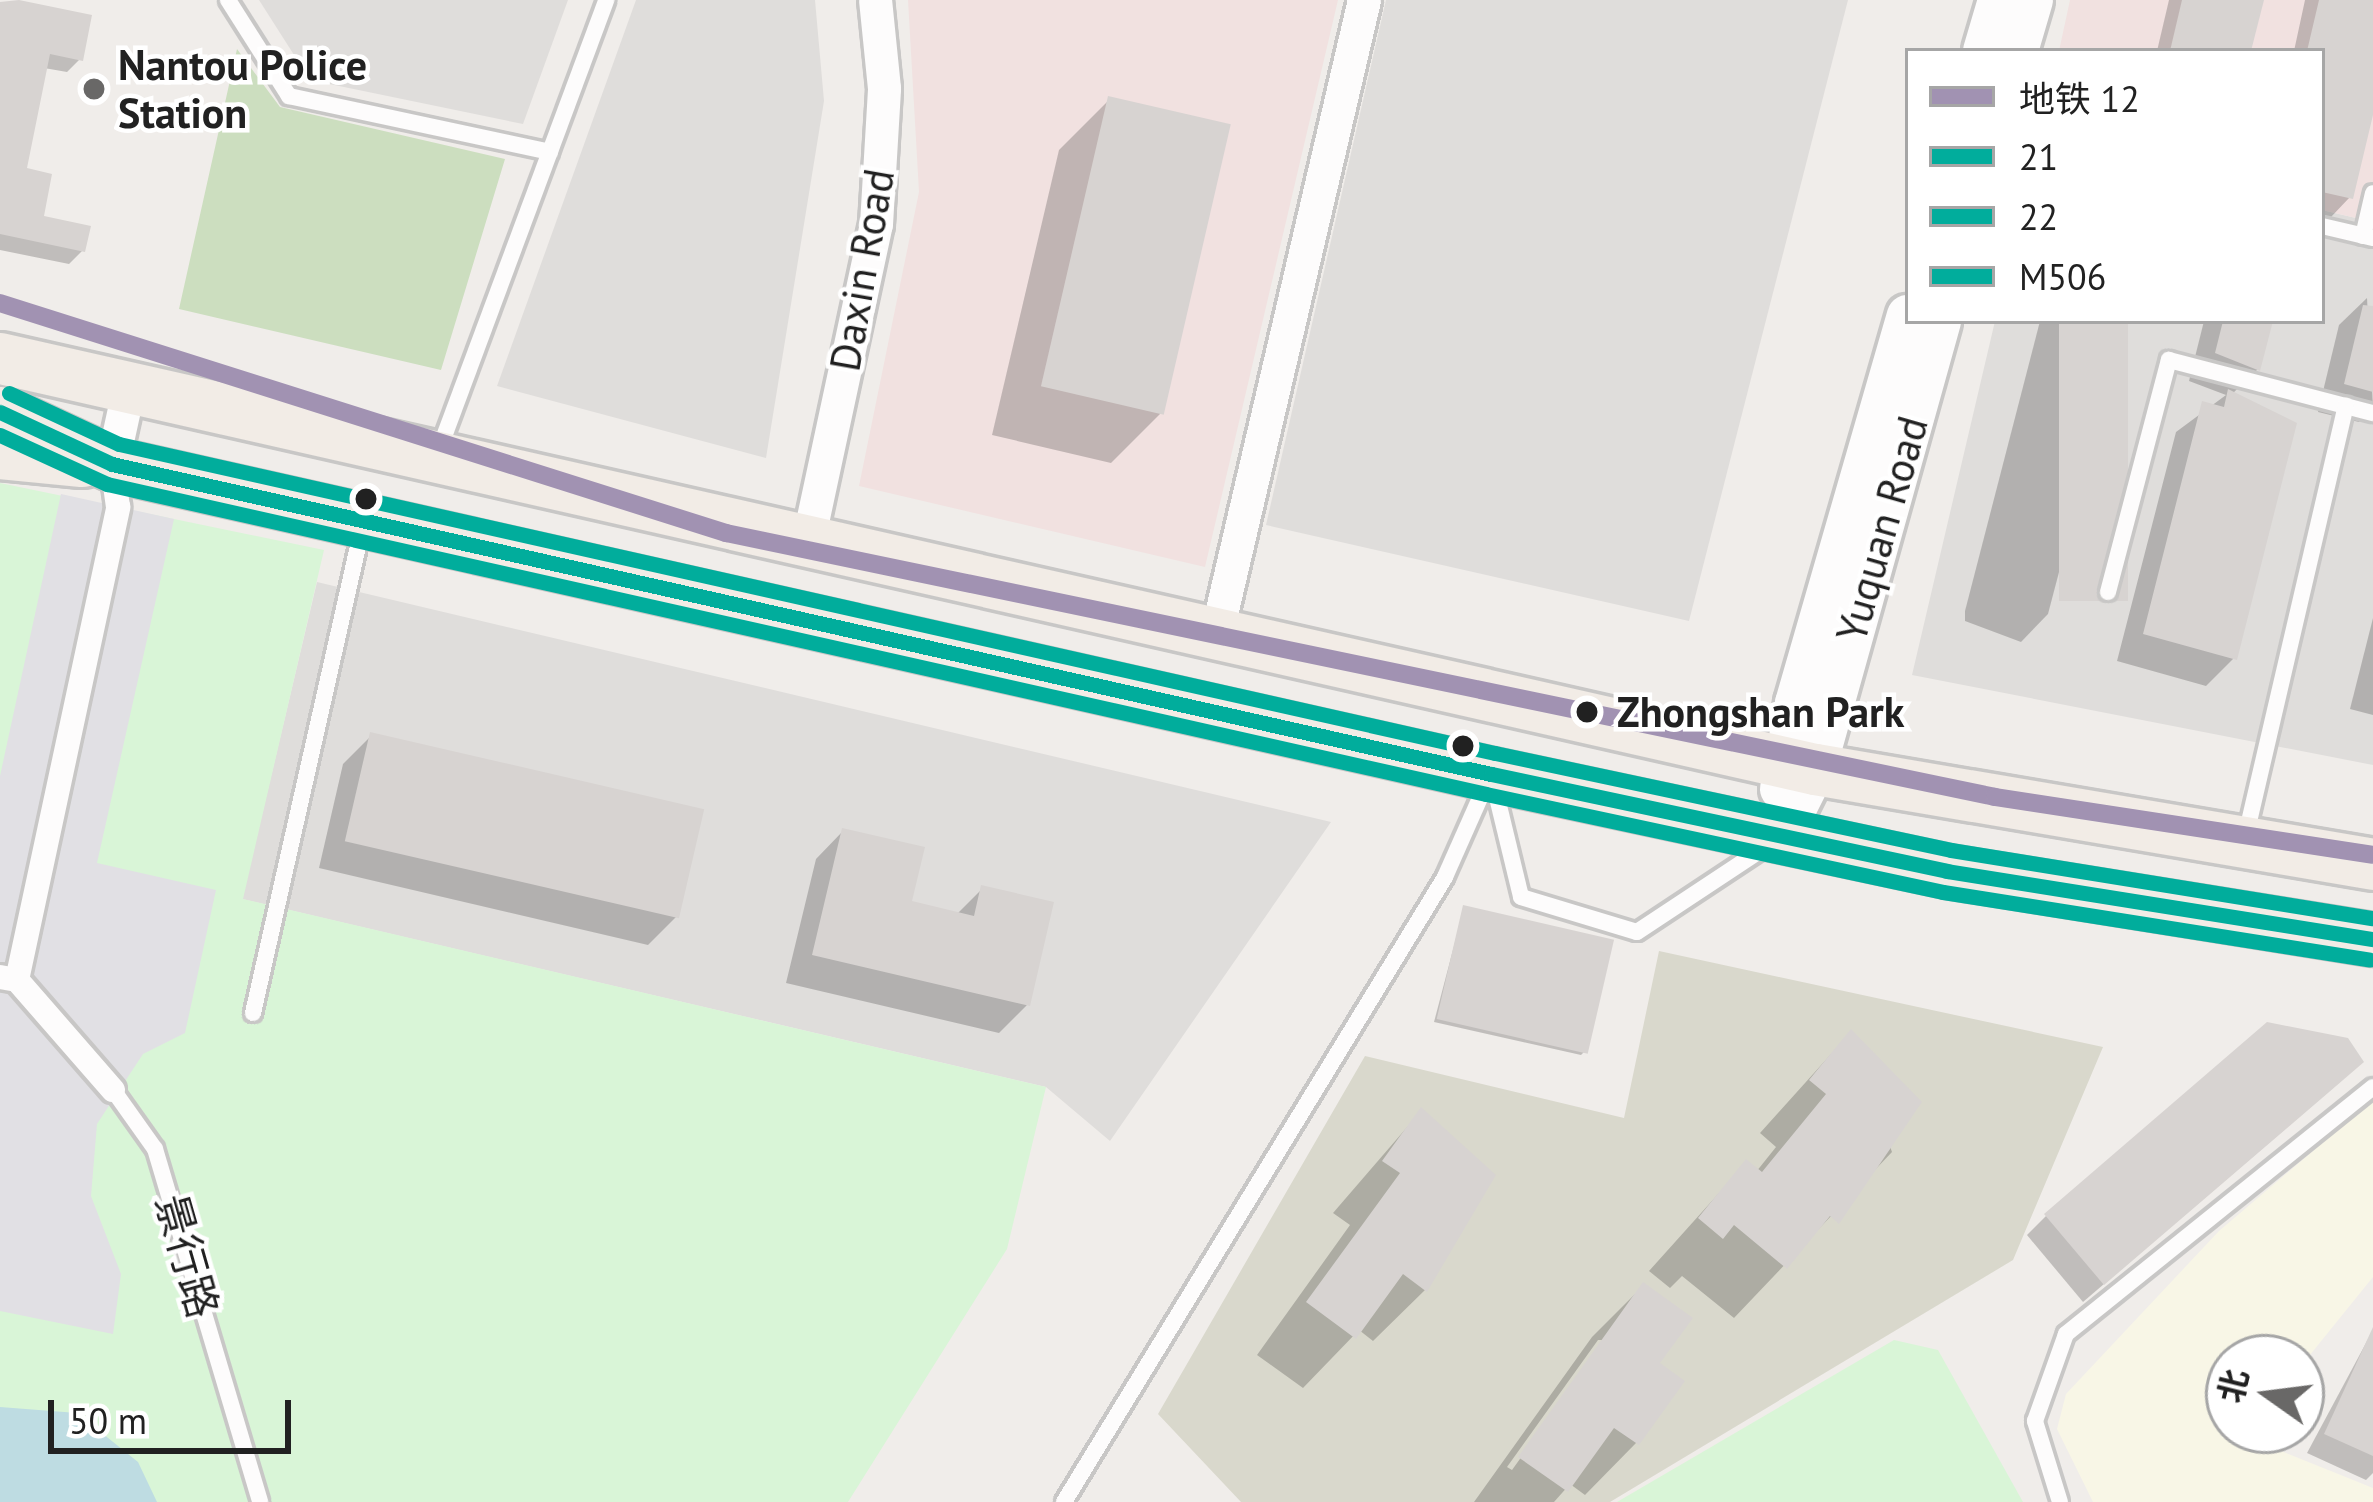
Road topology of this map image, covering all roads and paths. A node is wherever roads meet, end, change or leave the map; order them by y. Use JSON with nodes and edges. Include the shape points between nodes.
{"nodes":[{"id":1,"x":606,"y":0,"type":"edge"},
{"id":2,"x":874,"y":0,"type":"edge"},
{"id":3,"x":1364,"y":0,"type":"edge"},
{"id":4,"x":1999,"y":0,"type":"edge"},
{"id":5,"x":2032,"y":0,"type":"edge"},
{"id":6,"x":232,"y":2,"type":"edge"},
{"id":7,"x":1985,"y":48,"type":"edge"},
{"id":8,"x":2018,"y":48,"type":"edge"},
{"id":9,"x":550,"y":152,"type":"junction"},
{"id":10,"x":2373,"y":193,"type":"edge"},
{"id":11,"x":2325,"y":227,"type":"edge"},
{"id":12,"x":2368,"y":237,"type":"edge"},
{"id":13,"x":1906,"y":324,"type":"edge"},
{"id":14,"x":1939,"y":324,"type":"edge"},
{"id":15,"x":0,"y":358,"type":"edge"},
{"id":16,"x":129,"y":386,"type":"junction"},
{"id":17,"x":2346,"y":406,"type":"junction"},
{"id":18,"x":0,"y":412,"type":"edge"},
{"id":19,"x":2373,"y":413,"type":"edge"},
{"id":20,"x":439,"y":451,"type":"junction"},
{"id":21,"x":0,"y":453,"type":"edge"},
{"id":22,"x":112,"y":464,"type":"junction"},
{"id":23,"x":363,"y":524,"type":"junction"},
{"id":24,"x":809,"y":536,"type":"junction"},
{"id":25,"x":2108,"y":592,"type":"dead end"},
{"id":26,"x":1217,"y":631,"type":"junction"},
{"id":27,"x":1798,"y":765,"type":"junction"},
{"id":28,"x":1491,"y":774,"type":"junction"},
{"id":29,"x":1781,"y":838,"type":"junction"},
{"id":30,"x":2243,"y":845,"type":"junction"},
{"id":31,"x":2373,"y":864,"type":"edge"},
{"id":32,"x":2373,"y":939,"type":"edge"},
{"id":33,"x":8,"y":978,"type":"edge"},
{"id":34,"x":253,"y":1013,"type":"dead end"},
{"id":35,"x":2373,"y":1087,"type":"edge"},
{"id":36,"x":113,"y":1090,"type":"joint"},
{"id":37,"x":260,"y":1502,"type":"edge"},
{"id":38,"x":1064,"y":1502,"type":"edge"},
{"id":39,"x":2060,"y":1502,"type":"edge"}],
"edges":[{"from":1,"to":9,"type":"lane"},
{"from":2,"to":24,"type":"street","name":"Daxin Road","via":[[884,88],[876,224]]},
{"from":3,"to":26,"type":"street"},
{"from":4,"to":7,"type":"street"},
{"from":5,"to":8,"type":"street"},
{"from":6,"to":9,"type":"lane","via":[[289,96]]},
{"from":9,"to":20,"type":"lane"},
{"from":10,"to":12,"type":"lane"},
{"from":11,"to":12,"type":"lane"},
{"from":13,"to":27,"type":"street","name":"Yuquan Road"},
{"from":14,"to":27,"type":"street","name":"Yuquan Road"},
{"from":15,"to":16,"type":"main road"},
{"from":16,"to":20,"type":"main road"},
{"from":16,"to":22,"type":"street"},
{"from":17,"to":19,"type":"lane"},
{"from":17,"to":25,"type":"lane","via":[[2169,360]]},
{"from":17,"to":30,"type":"lane"},
{"from":18,"to":22,"type":"main road"},
{"from":20,"to":24,"type":"main road"},
{"from":21,"to":22,"type":"main road"},
{"from":22,"to":23,"type":"main road"},
{"from":22,"to":33,"type":"street","via":[[118,507]]},
{"from":23,"to":28,"type":"main road"},
{"from":23,"to":34,"type":"lane"},
{"from":24,"to":26,"type":"main road"},
{"from":26,"to":27,"type":"main road"},
{"from":27,"to":29,"type":"street","name":"Yuquan Road"},
{"from":27,"to":30,"type":"main road"},
{"from":28,"to":29,"type":"main road"},
{"from":28,"to":29,"type":"lane","via":[[1521,897],[1637,932]]},
{"from":28,"to":38,"type":"lane","via":[[1445,878]]},
{"from":29,"to":32,"type":"main road"},
{"from":30,"to":31,"type":"main road"},
{"from":33,"to":36,"type":"street"},
{"from":35,"to":39,"type":"lane","via":[[2066,1334],[2035,1421]]},
{"from":36,"to":37,"type":"lane","name":"景行路","via":[[155,1149]]}]}
